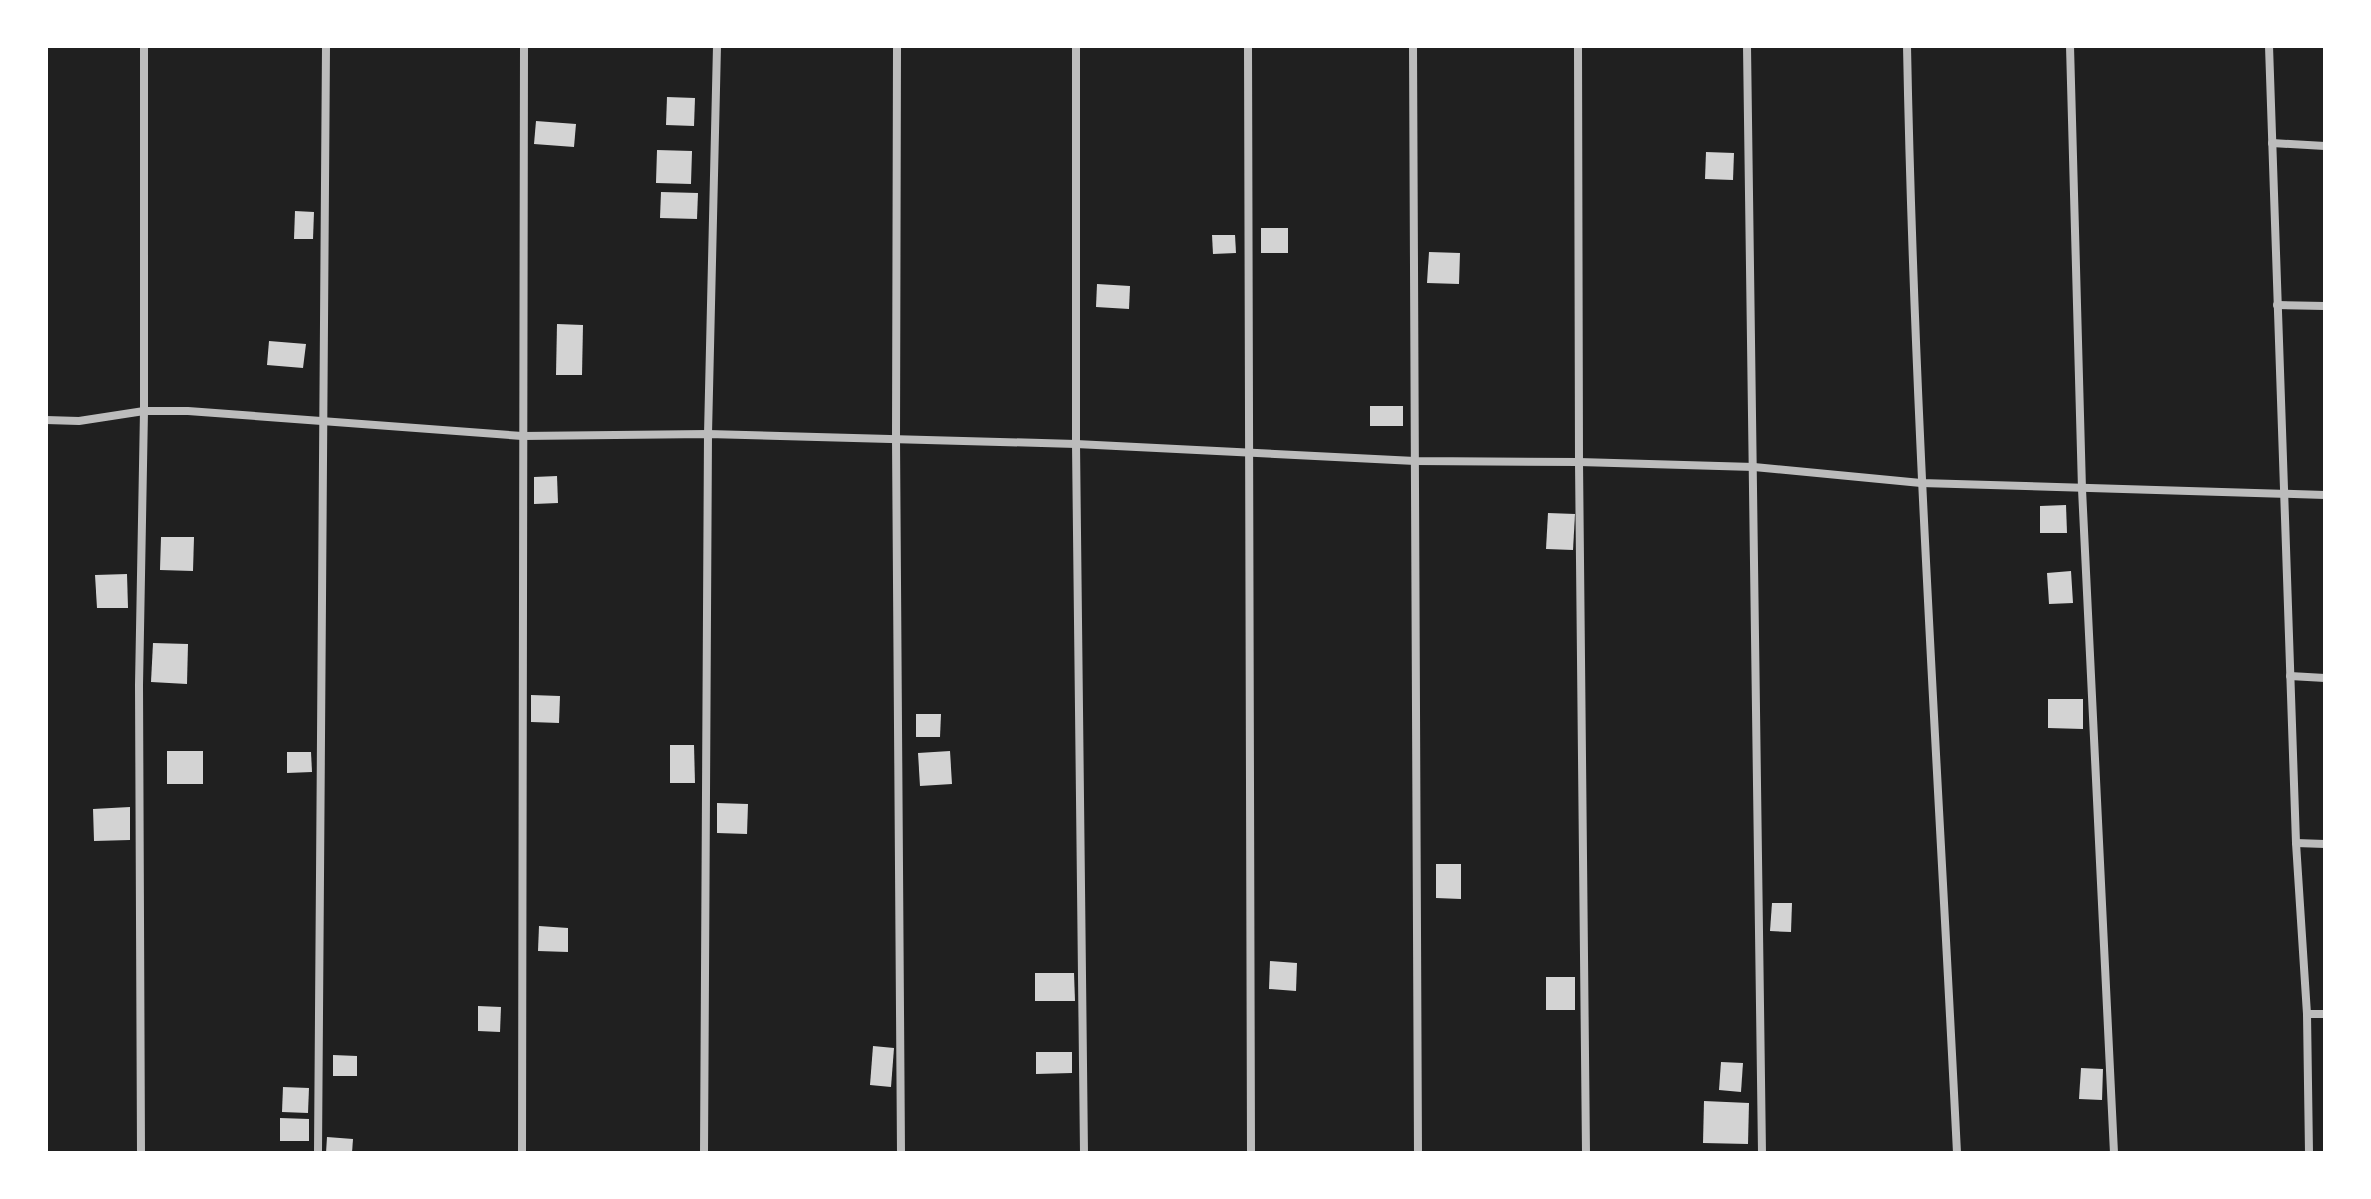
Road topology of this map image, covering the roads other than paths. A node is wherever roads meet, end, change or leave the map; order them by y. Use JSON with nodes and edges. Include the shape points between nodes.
{"nodes":[{"id":1,"x":144,"y":46,"type":"edge"},
{"id":2,"x":326,"y":46,"type":"edge"},
{"id":3,"x":524,"y":46,"type":"edge"},
{"id":4,"x":717,"y":46,"type":"edge"},
{"id":5,"x":897,"y":46,"type":"edge"},
{"id":6,"x":1076,"y":46,"type":"edge"},
{"id":7,"x":1248,"y":46,"type":"edge"},
{"id":8,"x":1413,"y":46,"type":"edge"},
{"id":9,"x":1578,"y":46,"type":"edge"},
{"id":10,"x":1747,"y":46,"type":"edge"},
{"id":11,"x":1907,"y":46,"type":"edge"},
{"id":12,"x":2070,"y":46,"type":"edge"},
{"id":13,"x":2269,"y":46,"type":"edge"},
{"id":14,"x":2272,"y":143,"type":"junction"},
{"id":15,"x":2325,"y":146,"type":"edge"},
{"id":16,"x":2277,"y":305,"type":"junction"},
{"id":17,"x":2325,"y":306,"type":"edge"},
{"id":18,"x":144,"y":411,"type":"junction"},
{"id":19,"x":46,"y":420,"type":"edge"},
{"id":20,"x":322,"y":422,"type":"junction"},
{"id":21,"x":708,"y":434,"type":"junction"},
{"id":22,"x":522,"y":436,"type":"junction"},
{"id":23,"x":896,"y":439,"type":"junction"},
{"id":24,"x":1076,"y":444,"type":"junction"},
{"id":25,"x":1249,"y":452,"type":"junction"},
{"id":26,"x":1415,"y":461,"type":"junction"},
{"id":27,"x":1579,"y":462,"type":"junction"},
{"id":28,"x":1754,"y":467,"type":"junction"},
{"id":29,"x":1921,"y":483,"type":"junction"},
{"id":30,"x":2082,"y":489,"type":"junction"},
{"id":31,"x":2284,"y":494,"type":"junction"},
{"id":32,"x":2325,"y":495,"type":"edge"},
{"id":33,"x":2290,"y":676,"type":"junction"},
{"id":34,"x":2325,"y":678,"type":"edge"},
{"id":35,"x":2296,"y":843,"type":"junction"},
{"id":36,"x":2325,"y":844,"type":"edge"},
{"id":37,"x":2307,"y":1014,"type":"junction"},
{"id":38,"x":2325,"y":1014,"type":"edge"},
{"id":39,"x":141,"y":1153,"type":"edge"},
{"id":40,"x":318,"y":1153,"type":"edge"},
{"id":41,"x":522,"y":1153,"type":"edge"},
{"id":42,"x":704,"y":1153,"type":"edge"},
{"id":43,"x":901,"y":1153,"type":"edge"},
{"id":44,"x":1084,"y":1153,"type":"edge"},
{"id":45,"x":1251,"y":1153,"type":"edge"},
{"id":46,"x":1418,"y":1153,"type":"edge"},
{"id":47,"x":1586,"y":1153,"type":"edge"},
{"id":48,"x":1762,"y":1153,"type":"edge"},
{"id":49,"x":1957,"y":1153,"type":"edge"},
{"id":50,"x":2114,"y":1153,"type":"edge"},
{"id":51,"x":2309,"y":1153,"type":"edge"}],
"edges":[{"from":1,"to":18,"type":"street"},
{"from":2,"to":20,"type":"street"},
{"from":3,"to":22,"type":"street"},
{"from":4,"to":21,"type":"street"},
{"from":5,"to":23,"type":"street"},
{"from":6,"to":24,"type":"street"},
{"from":7,"to":25,"type":"street"},
{"from":8,"to":26,"type":"street"},
{"from":9,"to":27,"type":"street"},
{"from":10,"to":28,"type":"street"},
{"from":11,"to":29,"type":"street"},
{"from":12,"to":30,"type":"street"},
{"from":13,"to":14,"type":"street"},
{"from":14,"to":15,"type":"street"},
{"from":14,"to":16,"type":"street"},
{"from":16,"to":17,"type":"street"},
{"from":16,"to":31,"type":"street"},
{"from":18,"to":19,"type":"street","via":[[79,421]]},
{"from":18,"to":20,"type":"street"},
{"from":18,"to":39,"type":"street"},
{"from":20,"to":22,"type":"street"},
{"from":20,"to":40,"type":"street"},
{"from":21,"to":22,"type":"street"},
{"from":21,"to":23,"type":"street"},
{"from":21,"to":42,"type":"street"},
{"from":22,"to":41,"type":"street"},
{"from":23,"to":24,"type":"street"},
{"from":23,"to":43,"type":"street"},
{"from":24,"to":25,"type":"street"},
{"from":24,"to":44,"type":"street"},
{"from":25,"to":26,"type":"street"},
{"from":25,"to":45,"type":"street"},
{"from":26,"to":27,"type":"street"},
{"from":26,"to":46,"type":"street"},
{"from":27,"to":28,"type":"street"},
{"from":27,"to":47,"type":"street"},
{"from":28,"to":29,"type":"street"},
{"from":28,"to":48,"type":"street"},
{"from":29,"to":30,"type":"street"},
{"from":29,"to":49,"type":"street"},
{"from":30,"to":31,"type":"street"},
{"from":30,"to":50,"type":"street"},
{"from":31,"to":32,"type":"street"},
{"from":31,"to":33,"type":"street"},
{"from":33,"to":34,"type":"street"},
{"from":33,"to":35,"type":"street"},
{"from":35,"to":36,"type":"street"},
{"from":35,"to":37,"type":"street"},
{"from":37,"to":38,"type":"street"},
{"from":37,"to":51,"type":"street"}]}
